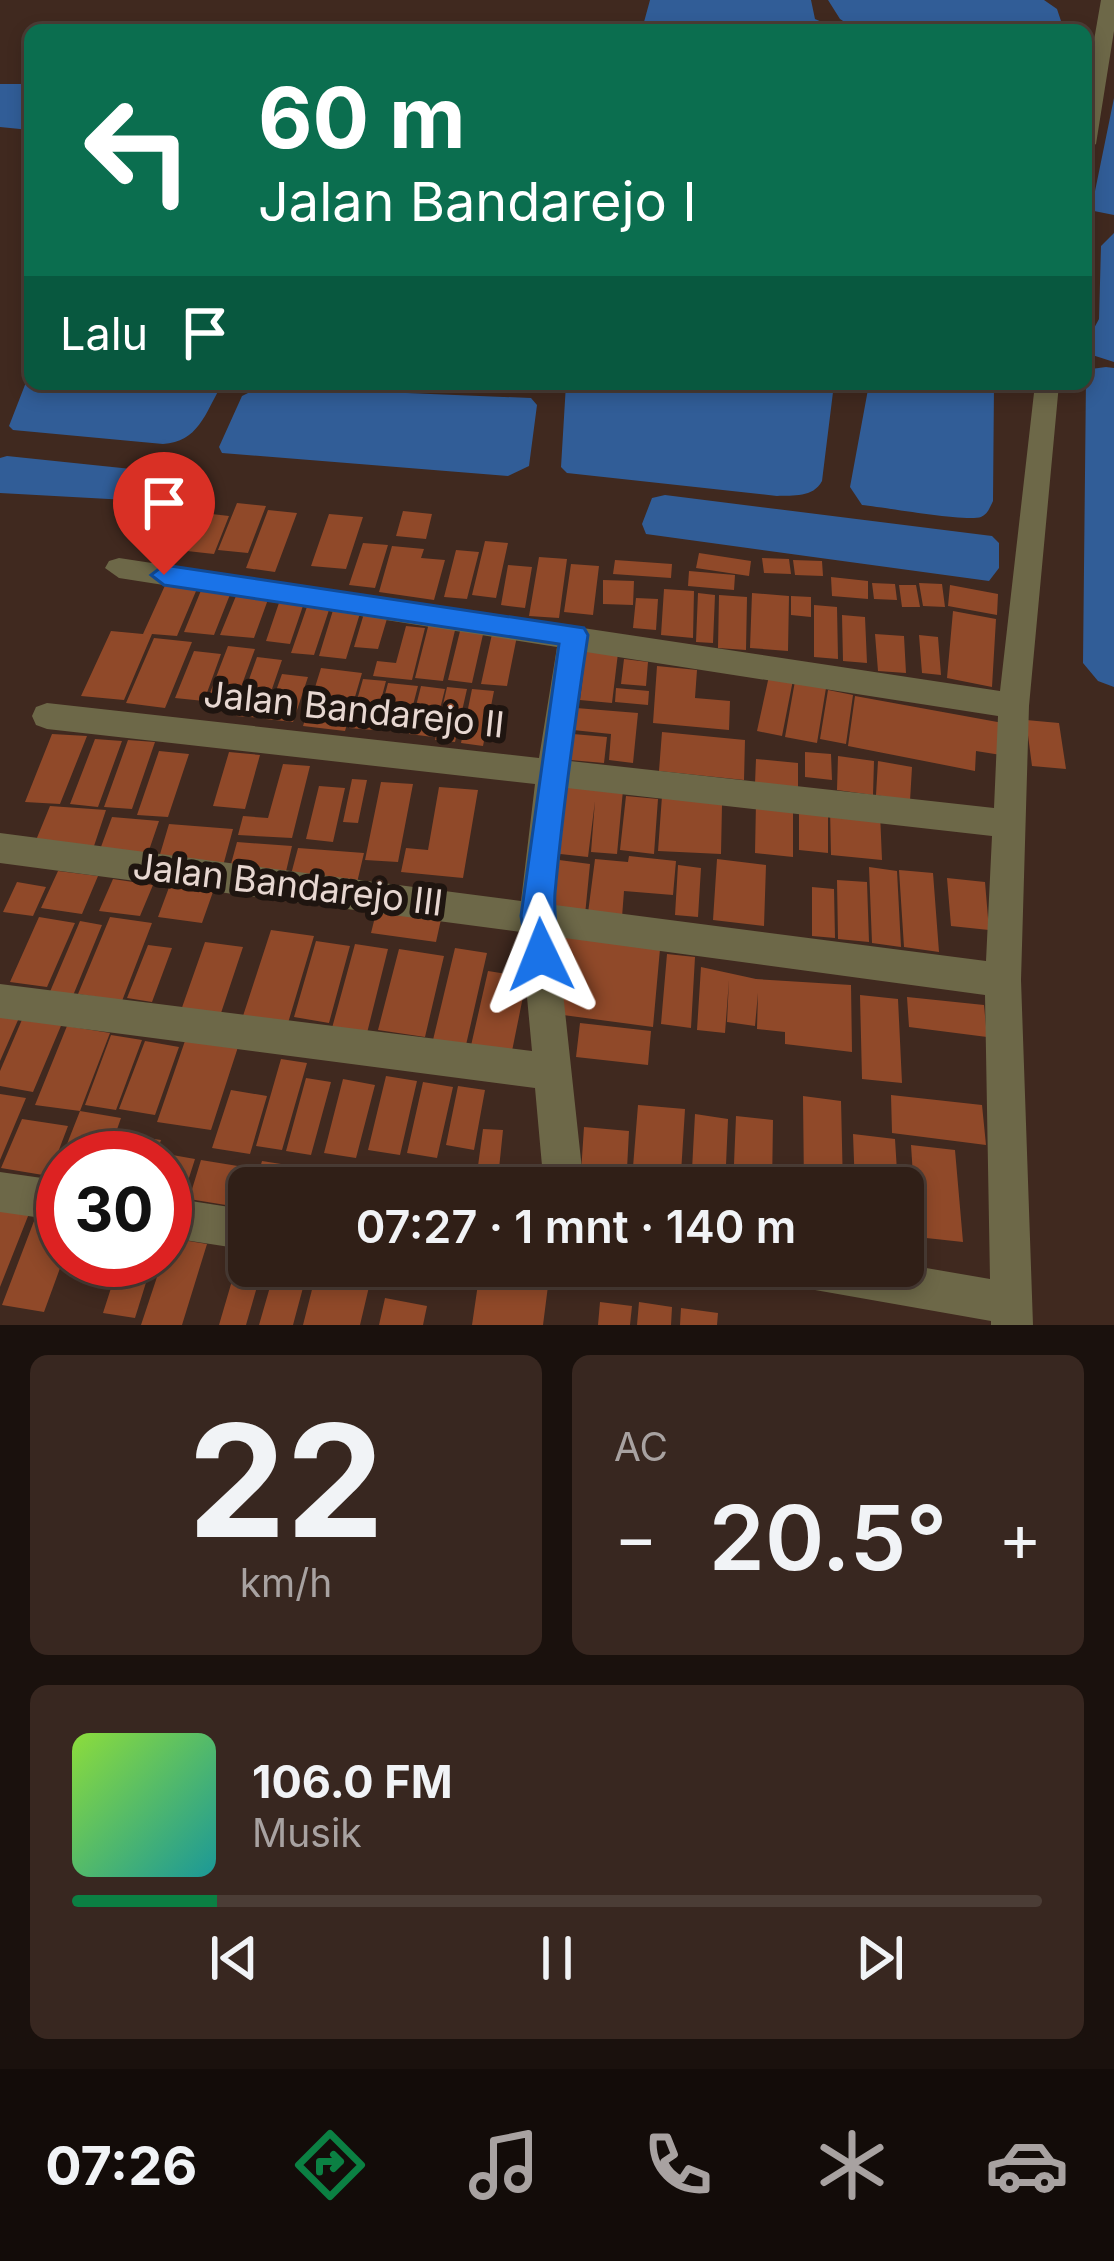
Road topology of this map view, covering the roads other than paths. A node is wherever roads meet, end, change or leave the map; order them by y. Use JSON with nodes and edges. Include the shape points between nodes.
{"nodes":[{"id":1,"x":1109,"y":0,"type":"edge"},
{"id":2,"x":1092,"y":106,"type":"edge"},
{"id":3,"x":1047,"y":390,"type":"edge"},
{"id":4,"x":119,"y":568,"type":"dead end"},
{"id":5,"x":574,"y":635,"type":"junction"},
{"id":6,"x":1014,"y":706,"type":"junction"},
{"id":7,"x":47,"y":716,"type":"dead end"},
{"id":8,"x":553,"y":770,"type":"junction"},
{"id":9,"x":1009,"y":824,"type":"junction"},
{"id":10,"x":0,"y":848,"type":"edge"},
{"id":11,"x":537,"y":916,"type":"junction"},
{"id":12,"x":1003,"y":980,"type":"junction"},
{"id":13,"x":0,"y":1001,"type":"edge"},
{"id":14,"x":553,"y":1072,"type":"junction"},
{"id":15,"x":562,"y":1167,"type":"edge"},
{"id":16,"x":0,"y":1192,"type":"edge"},
{"id":17,"x":36,"y":1197,"type":"edge"},
{"id":18,"x":192,"y":1221,"type":"edge"},
{"id":19,"x":228,"y":1227,"type":"edge"},
{"id":20,"x":891,"y":1287,"type":"edge"},
{"id":21,"x":1011,"y":1314,"type":"edge"}],
"edges":[{"from":1,"to":2,"type":"street"},
{"from":3,"to":6,"type":"street"},
{"from":4,"to":5,"type":"street"},
{"from":5,"to":6,"type":"street"},
{"from":5,"to":8,"type":"street"},
{"from":6,"to":9,"type":"street"},
{"from":7,"to":8,"type":"street","name":"Jalan Bandarejo II"},
{"from":8,"to":9,"type":"street","name":"Jalan Bandarejo II"},
{"from":8,"to":11,"type":"street"},
{"from":9,"to":12,"type":"street"},
{"from":10,"to":11,"type":"street","name":"Jalan Bandarejo III"},
{"from":11,"to":12,"type":"street","name":"Jalan Bandarejo III"},
{"from":11,"to":14,"type":"street"},
{"from":12,"to":21,"type":"street"},
{"from":13,"to":14,"type":"street"},
{"from":14,"to":15,"type":"street"},
{"from":16,"to":17,"type":"street"},
{"from":18,"to":19,"type":"street"},
{"from":20,"to":21,"type":"street"}]}
